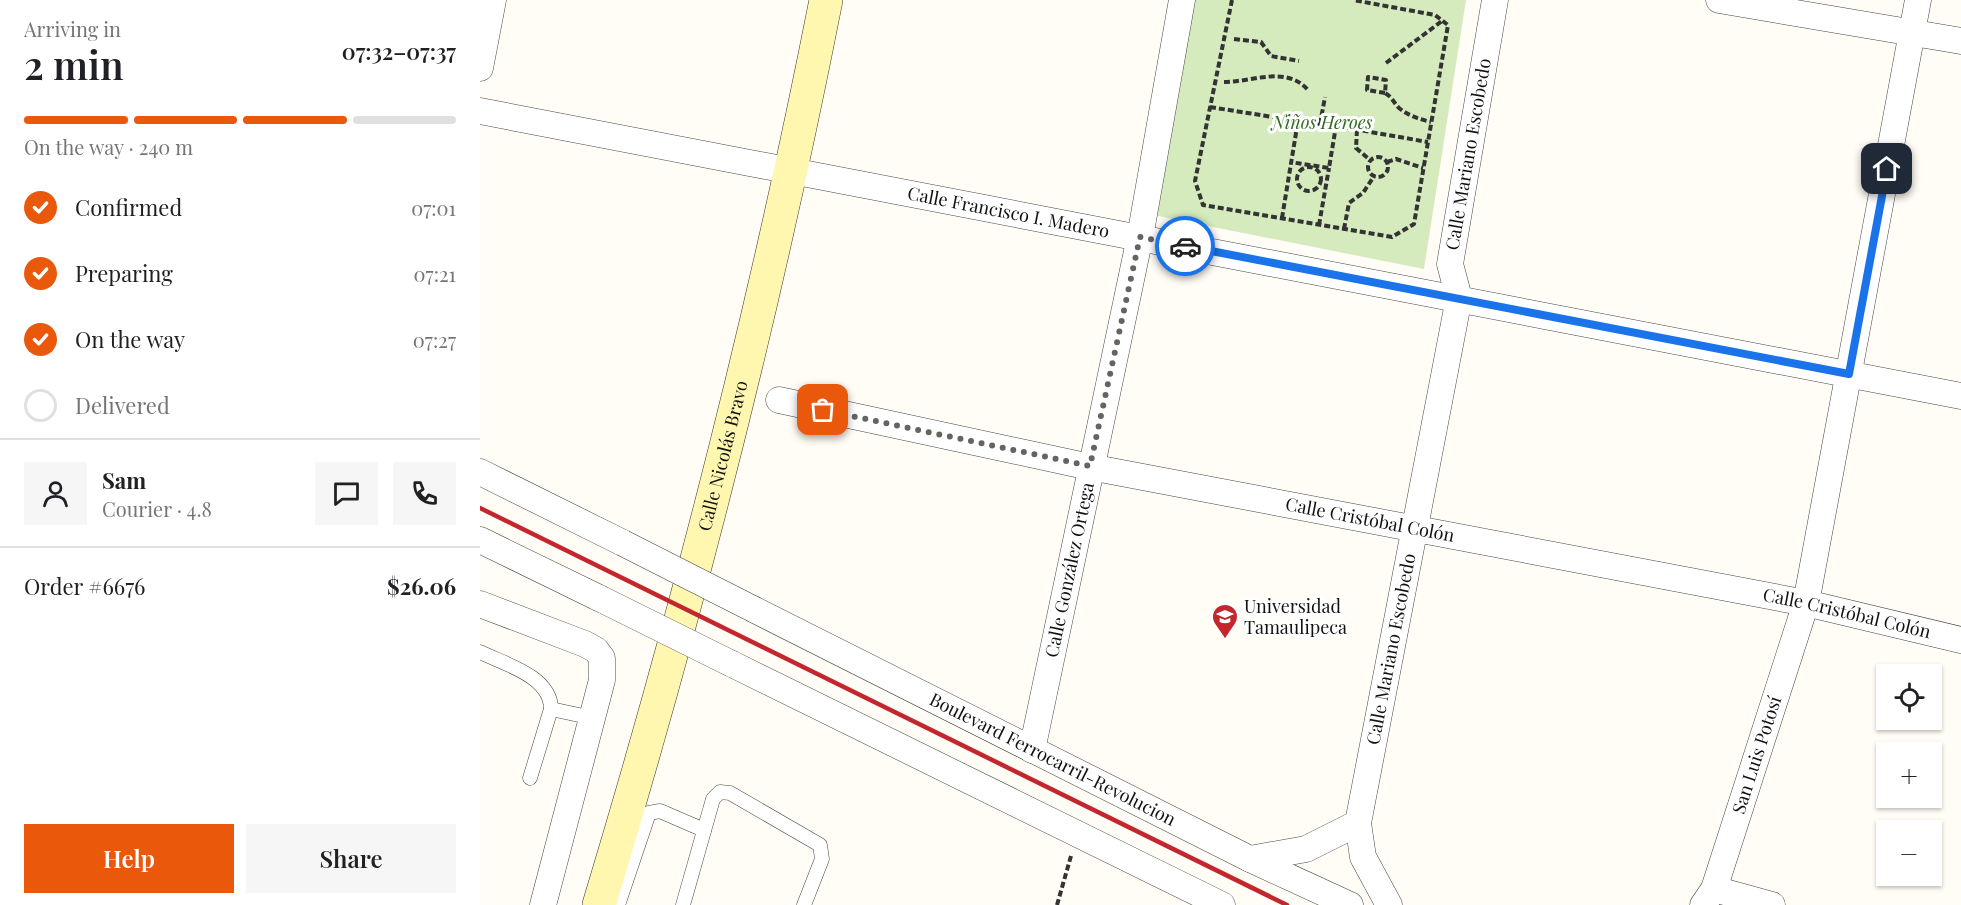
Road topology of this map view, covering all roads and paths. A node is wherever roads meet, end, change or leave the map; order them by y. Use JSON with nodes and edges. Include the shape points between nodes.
{"nodes":[{"id":1,"x":494,"y":0,"type":"edge"},
{"id":2,"x":826,"y":0,"type":"edge"},
{"id":3,"x":1182,"y":0,"type":"edge"},
{"id":4,"x":1232,"y":0,"type":"edge"},
{"id":5,"x":1353,"y":0,"type":"edge"},
{"id":6,"x":1496,"y":0,"type":"edge"},
{"id":7,"x":1719,"y":0,"type":"edge"},
{"id":8,"x":1918,"y":0,"type":"edge"},
{"id":9,"x":1442,"y":21,"type":"junction"},
{"id":10,"x":1912,"y":32,"type":"junction"},
{"id":11,"x":1234,"y":39,"type":"dead end"},
{"id":12,"x":1961,"y":41,"type":"edge"},
{"id":13,"x":1299,"y":61,"type":"dead end"},
{"id":14,"x":1386,"y":63,"type":"dead end"},
{"id":15,"x":480,"y":68,"type":"edge"},
{"id":16,"x":1224,"y":82,"type":"dead end"},
{"id":17,"x":1308,"y":90,"type":"dead end"},
{"id":18,"x":1386,"y":93,"type":"junction"},
{"id":19,"x":1325,"y":97,"type":"dead end"},
{"id":20,"x":1210,"y":107,"type":"junction"},
{"id":21,"x":480,"y":111,"type":"edge"},
{"id":22,"x":1298,"y":121,"type":"junction"},
{"id":23,"x":1431,"y":122,"type":"junction"},
{"id":24,"x":1320,"y":124,"type":"junction"},
{"id":25,"x":1336,"y":126,"type":"junction"},
{"id":26,"x":1357,"y":130,"type":"junction"},
{"id":27,"x":1428,"y":142,"type":"junction"},
{"id":28,"x":1370,"y":160,"type":"junction"},
{"id":29,"x":1290,"y":162,"type":"junction"},
{"id":30,"x":1387,"y":162,"type":"junction"},
{"id":31,"x":1329,"y":168,"type":"junction"},
{"id":32,"x":1424,"y":168,"type":"junction"},
{"id":33,"x":792,"y":172,"type":"junction"},
{"id":34,"x":1374,"y":176,"type":"junction"},
{"id":35,"x":1298,"y":184,"type":"joint"},
{"id":36,"x":1282,"y":218,"type":"junction"},
{"id":37,"x":1319,"y":225,"type":"junction"},
{"id":38,"x":1344,"y":229,"type":"junction"},
{"id":39,"x":1140,"y":237,"type":"junction"},
{"id":40,"x":1459,"y":298,"type":"junction"},
{"id":41,"x":1849,"y":374,"type":"junction"},
{"id":42,"x":1961,"y":396,"type":"edge"},
{"id":43,"x":778,"y":400,"type":"dead end"},
{"id":44,"x":1090,"y":466,"type":"junction"},
{"id":45,"x":480,"y":472,"type":"edge"},
{"id":46,"x":1416,"y":529,"type":"junction"},
{"id":47,"x":480,"y":540,"type":"edge"},
{"id":48,"x":1806,"y":603,"type":"junction"},
{"id":49,"x":480,"y":604,"type":"edge"},
{"id":50,"x":1961,"y":640,"type":"edge"},
{"id":51,"x":480,"y":652,"type":"edge"},
{"id":52,"x":551,"y":709,"type":"junction"},
{"id":53,"x":593,"y":718,"type":"junction"},
{"id":54,"x":1032,"y":750,"type":"junction"},
{"id":55,"x":530,"y":778,"type":"dead end"},
{"id":56,"x":1358,"y":823,"type":"junction"},
{"id":57,"x":704,"y":830,"type":"junction"},
{"id":58,"x":1077,"y":835,"type":"junction"},
{"id":59,"x":1250,"y":859,"type":"junction"},
{"id":60,"x":1708,"y":897,"type":"edge"},
{"id":61,"x":543,"y":905,"type":"edge"},
{"id":62,"x":599,"y":905,"type":"edge"},
{"id":63,"x":618,"y":905,"type":"edge"},
{"id":64,"x":683,"y":905,"type":"edge"},
{"id":65,"x":804,"y":905,"type":"edge"},
{"id":66,"x":1057,"y":905,"type":"edge"},
{"id":67,"x":1222,"y":905,"type":"edge"},
{"id":68,"x":1350,"y":905,"type":"edge"},
{"id":69,"x":1389,"y":905,"type":"edge"},
{"id":70,"x":1772,"y":905,"type":"edge"}],
"edges":[{"from":1,"to":15,"type":"street"},
{"from":2,"to":33,"type":"main road","name":"Calle Nicolás Bravo"},
{"from":3,"to":39,"type":"street","name":"Calle González Ortega"},
{"from":4,"to":20,"type":"path"},
{"from":5,"to":9,"type":"path","via":[[1435,15]]},
{"from":6,"to":40,"type":"street","name":"Calle Mariano Escobedo","via":[[1449,264]]},
{"from":7,"to":10,"type":"street"},
{"from":8,"to":10,"type":"street","name":"San Luis Potosí"},
{"from":9,"to":14,"type":"path"},
{"from":9,"to":23,"type":"path","via":[[1448,26]]},
{"from":10,"to":12,"type":"street"},
{"from":10,"to":41,"type":"street","name":"San Luis Potosí"},
{"from":11,"to":13,"type":"path","via":[[1261,42],[1271,56]]},
{"from":16,"to":17,"type":"path","via":[[1275,76],[1294,78]]},
{"from":18,"to":18,"type":"path","via":[[1367,90],[1368,77],[1386,80]]},
{"from":18,"to":23,"type":"path","via":[[1416,119]]},
{"from":19,"to":24,"type":"path"},
{"from":20,"to":22,"type":"path"},
{"from":20,"to":36,"type":"path","via":[[1195,181],[1203,205]]},
{"from":21,"to":33,"type":"street","name":"Calle Francisco I. Madero"},
{"from":22,"to":24,"type":"path"},
{"from":22,"to":29,"type":"path"},
{"from":23,"to":27,"type":"path"},
{"from":24,"to":25,"type":"path"},
{"from":25,"to":26,"type":"path"},
{"from":25,"to":31,"type":"path"},
{"from":26,"to":27,"type":"path"},
{"from":26,"to":28,"type":"path","via":[[1356,148]]},
{"from":27,"to":32,"type":"path"},
{"from":28,"to":30,"type":"path","via":[[1379,156]]},
{"from":28,"to":34,"type":"path","via":[[1368,169]]},
{"from":29,"to":31,"type":"path"},
{"from":29,"to":36,"type":"path"},
{"from":30,"to":32,"type":"path","via":[[1396,159]]},
{"from":30,"to":34,"type":"path","via":[[1386,174]]},
{"from":31,"to":37,"type":"path"},
{"from":32,"to":38,"type":"path","via":[[1414,224],[1392,237]]},
{"from":33,"to":39,"type":"street","name":"Calle Francisco I. Madero"},
{"from":33,"to":62,"type":"main road","name":"Calle Nicolás Bravo","via":[[692,578]]},
{"from":34,"to":38,"type":"path","via":[[1364,193],[1349,203]]},
{"from":35,"to":35,"type":"path","via":[[1302,169],[1310,167],[1320,173],[1321,181],[1315,190],[1307,191]]},
{"from":36,"to":37,"type":"path"},
{"from":37,"to":38,"type":"path"},
{"from":39,"to":40,"type":"street","name":"Calle Francisco I. Madero"},
{"from":39,"to":44,"type":"street","name":"Calle González Ortega"},
{"from":40,"to":41,"type":"street","name":"Calle Francisco I. Madero"},
{"from":40,"to":46,"type":"street","name":"Calle Mariano Escobedo"},
{"from":41,"to":42,"type":"street","name":"Calle Francisco I. Madero"},
{"from":41,"to":48,"type":"street","name":"San Luis Potosí"},
{"from":43,"to":44,"type":"street","name":"Calle Cristóbal Colón"},
{"from":44,"to":46,"type":"street","name":"Calle Cristóbal Colón"},
{"from":44,"to":54,"type":"street","name":"Calle González Ortega"},
{"from":45,"to":54,"type":"street","name":"Boulevard Ferrocarril-Revolucion","bridge":true},
{"from":46,"to":48,"type":"street","name":"Calle Cristóbal Colón"},
{"from":46,"to":56,"type":"street","name":"Calle Mariano Escobedo"},
{"from":47,"to":58,"type":"street","bridge":true},
{"from":48,"to":50,"type":"street","name":"Calle Cristóbal Colón"},
{"from":48,"to":60,"type":"street","name":"San Luis Potosí"},
{"from":49,"to":53,"type":"street","via":[[596,650],[603,668]]},
{"from":51,"to":52,"type":"lane","via":[[539,683],[549,694]]},
{"from":52,"to":53,"type":"lane"},
{"from":52,"to":55,"type":"lane"},
{"from":53,"to":61,"type":"street"},
{"from":54,"to":59,"type":"street","name":"Boulevard Ferrocarril-Revolucion"},
{"from":56,"to":59,"type":"street","via":[[1306,849]]},
{"from":56,"to":69,"type":"street","name":"Calle Mariano Escobedo","via":[[1363,857]]},
{"from":57,"to":63,"type":"lane","via":[[660,811],[649,813]]},
{"from":57,"to":64,"type":"lane"},
{"from":57,"to":65,"type":"lane","via":[[713,799],[725,792],[820,845],[822,859]]},
{"from":58,"to":66,"type":"path"},
{"from":58,"to":67,"type":"street"},
{"from":59,"to":68,"type":"street","name":"Boulevard Ferrocarril-Revolucion"},
{"from":60,"to":70,"type":"street"}]}
